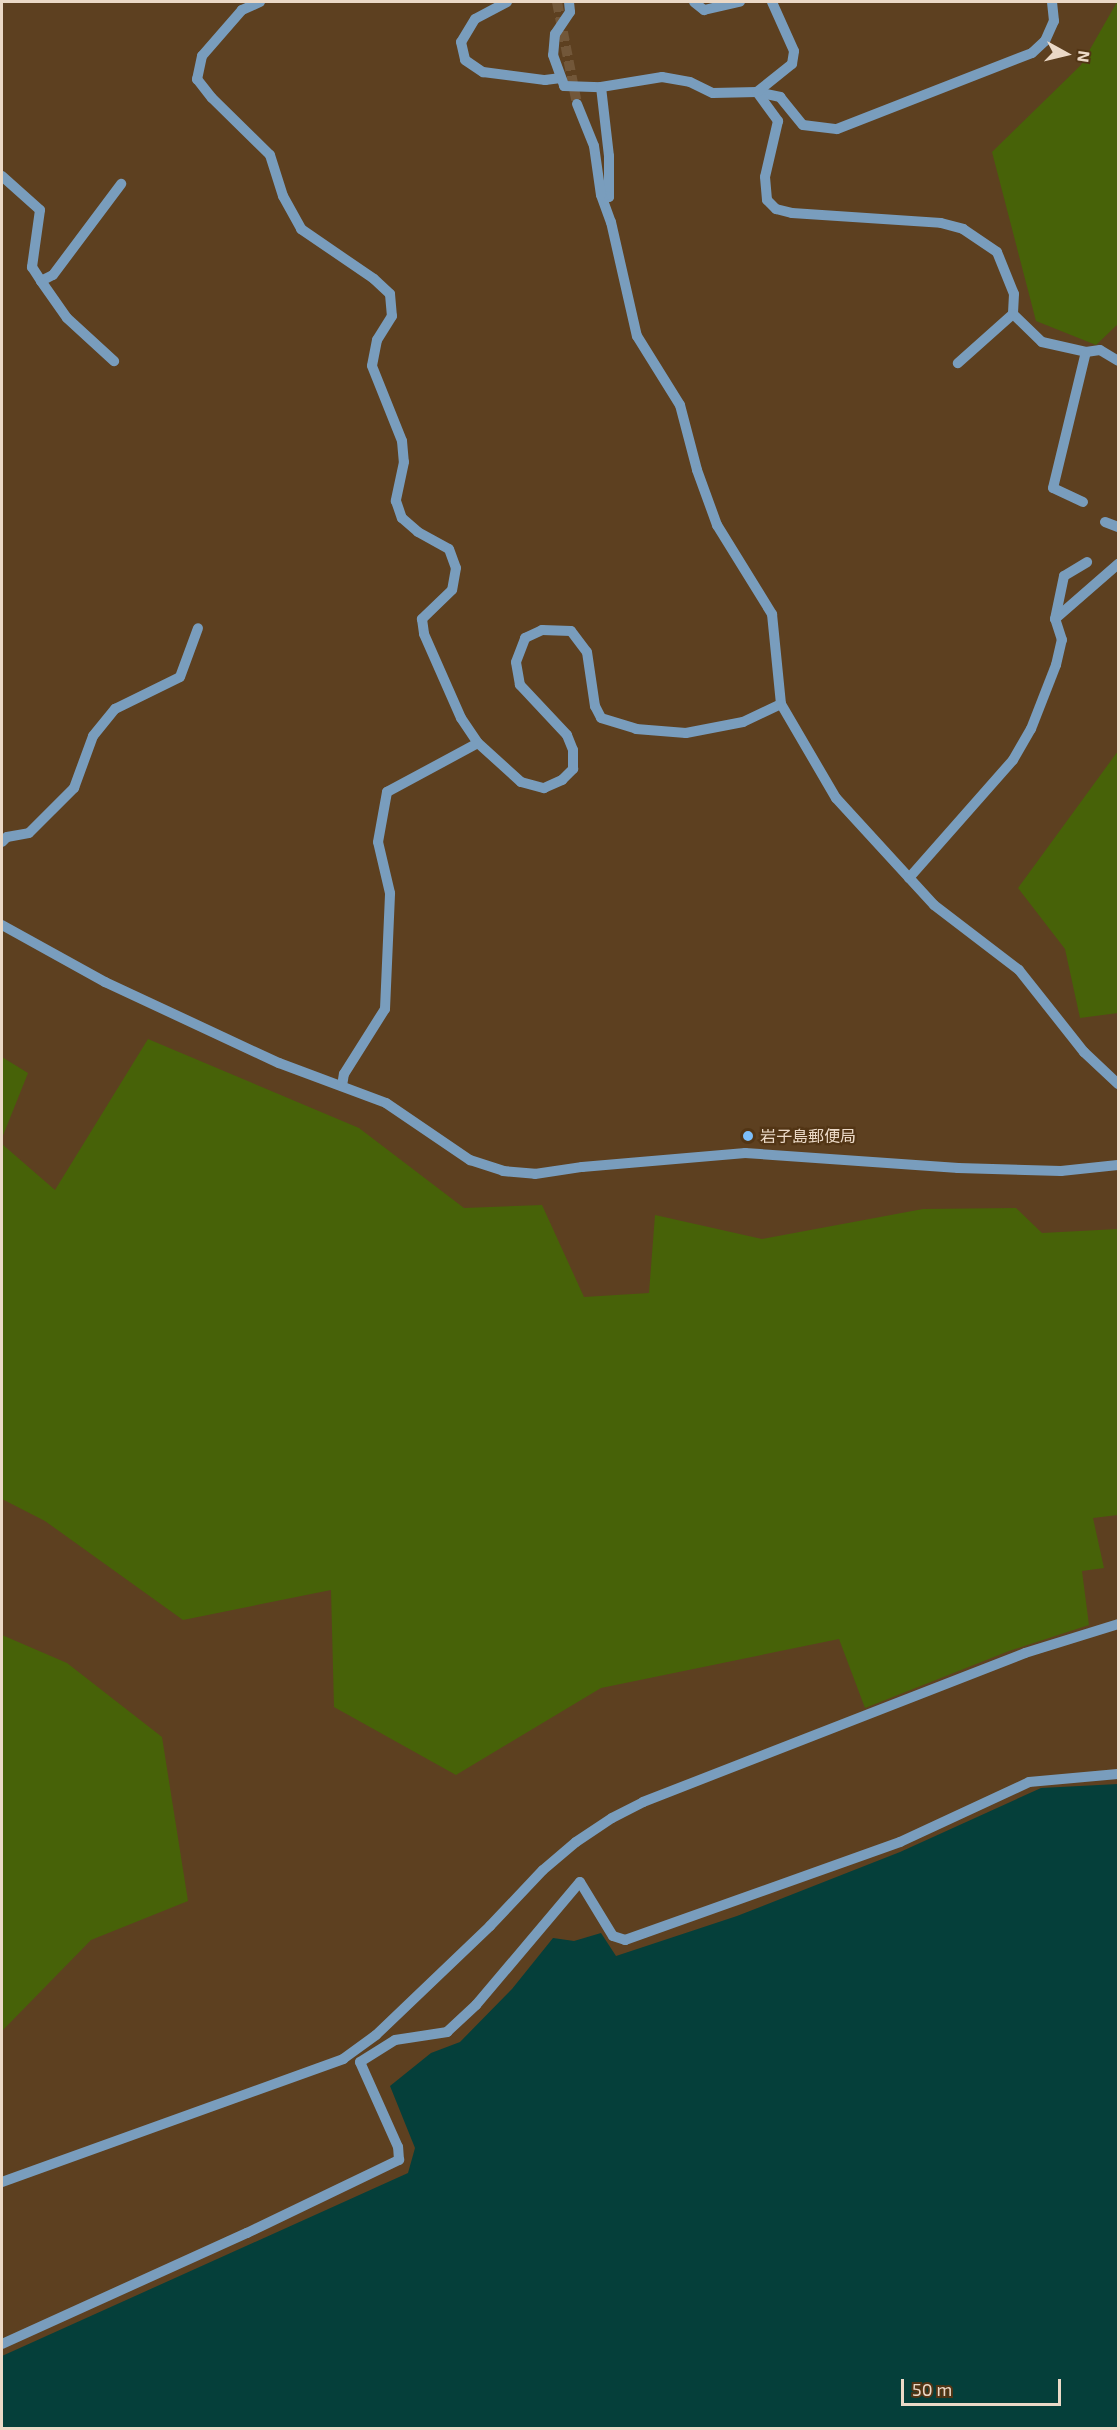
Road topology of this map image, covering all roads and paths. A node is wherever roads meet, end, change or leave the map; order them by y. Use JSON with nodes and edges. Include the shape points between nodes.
{"nodes":[{"id":1,"x":260,"y":2,"type":"edge"},
{"id":2,"x":507,"y":2,"type":"edge"},
{"id":3,"x":569,"y":2,"type":"edge"},
{"id":4,"x":694,"y":2,"type":"edge"},
{"id":5,"x":740,"y":2,"type":"edge"},
{"id":6,"x":772,"y":2,"type":"edge"},
{"id":7,"x":1052,"y":2,"type":"edge"},
{"id":8,"x":561,"y":78,"type":"junction"},
{"id":9,"x":601,"y":87,"type":"junction"},
{"id":10,"x":757,"y":92,"type":"junction"},
{"id":11,"x":577,"y":104,"type":"tunnel mouth"},
{"id":12,"x":2,"y":176,"type":"edge"},
{"id":13,"x":120,"y":184,"type":"dead end"},
{"id":14,"x":601,"y":195,"type":"junction"},
{"id":15,"x":41,"y":280,"type":"junction"},
{"id":16,"x":1013,"y":314,"type":"junction"},
{"id":17,"x":1086,"y":351,"type":"junction"},
{"id":18,"x":114,"y":361,"type":"dead end"},
{"id":19,"x":1119,"y":361,"type":"edge"},
{"id":20,"x":958,"y":363,"type":"dead end"},
{"id":21,"x":1083,"y":502,"type":"dead end"},
{"id":22,"x":1105,"y":522,"type":"dead end"},
{"id":23,"x":1119,"y":527,"type":"edge"},
{"id":24,"x":1087,"y":562,"type":"dead end"},
{"id":25,"x":1119,"y":564,"type":"edge"},
{"id":26,"x":1055,"y":619,"type":"junction"},
{"id":27,"x":198,"y":628,"type":"dead end"},
{"id":28,"x":782,"y":704,"type":"junction"},
{"id":29,"x":478,"y":744,"type":"junction"},
{"id":30,"x":2,"y":842,"type":"edge"},
{"id":31,"x":909,"y":878,"type":"junction"},
{"id":32,"x":2,"y":925,"type":"edge"},
{"id":33,"x":1119,"y":1084,"type":"edge"},
{"id":34,"x":342,"y":1086,"type":"junction"},
{"id":35,"x":1119,"y":1165,"type":"edge"},
{"id":36,"x":1119,"y":1624,"type":"edge"},
{"id":37,"x":1119,"y":1774,"type":"edge"},
{"id":38,"x":2,"y":2182,"type":"edge"},
{"id":39,"x":2,"y":2344,"type":"edge"}],
"edges":[{"from":1,"to":29,"type":"street","via":[[242,10],[202,56],[197,79],[270,155],[283,196],[302,229],[390,294],[392,316],[377,340],[372,366],[402,441],[404,462],[396,501],[402,518],[449,549],[453,558],[456,568],[452,590],[422,618],[423,626],[462,718]]},
{"from":2,"to":8,"type":"street","via":[[475,19],[461,42],[465,60],[483,72],[545,80]]},
{"from":3,"to":8,"type":"street","via":[[570,12],[555,34],[553,55]]},
{"from":4,"to":5,"type":"street","via":[[704,10]]},
{"from":6,"to":10,"type":"street","via":[[794,51],[792,64]]},
{"from":7,"to":10,"type":"street","via":[[1054,21],[1045,41],[1032,53],[837,129],[803,125],[780,97]]},
{"from":8,"to":9,"type":"street","via":[[564,87]]},
{"from":9,"to":10,"type":"street","via":[[662,77],[690,82],[713,93]]},
{"from":9,"to":14,"type":"street","via":[[609,197]]},
{"from":10,"to":16,"type":"street","via":[[778,121],[765,177],[767,200],[777,209],[941,223],[963,229],[997,252],[1014,294]]},
{"from":11,"to":14,"type":"street","via":[[594,146]]},
{"from":12,"to":15,"type":"street","via":[[40,210],[32,267]]},
{"from":13,"to":15,"type":"street","via":[[53,275]]},
{"from":14,"to":28,"type":"street","via":[[611,222],[637,336],[680,405],[717,525],[772,614]]},
{"from":15,"to":18,"type":"street","via":[[67,318]]},
{"from":16,"to":17,"type":"street","via":[[1042,342]]},
{"from":16,"to":20,"type":"street"},
{"from":17,"to":19,"type":"street","via":[[1100,350]]},
{"from":17,"to":21,"type":"street","via":[[1053,488]]},
{"from":22,"to":23,"type":"street"},
{"from":24,"to":26,"type":"street","via":[[1064,576]]},
{"from":25,"to":26,"type":"street"},
{"from":26,"to":31,"type":"street","via":[[1062,640],[1032,729],[1013,760]]},
{"from":27,"to":30,"type":"street","via":[[180,677],[115,709],[93,736],[74,789],[29,833],[7,837]]},
{"from":28,"to":29,"type":"street","via":[[743,723],[686,734],[636,729],[601,718],[595,706],[587,652],[571,631],[542,630],[525,638],[516,662],[520,685],[567,735],[573,750],[573,769],[562,780],[544,788],[521,782]]},
{"from":28,"to":31,"type":"street","via":[[836,798]]},
{"from":29,"to":34,"type":"street","via":[[387,792],[378,842],[390,892],[385,1009],[344,1074]]},
{"from":31,"to":33,"type":"street","via":[[934,905],[1019,970],[1084,1052]]},
{"from":32,"to":34,"type":"street","via":[[105,982],[279,1063]]},
{"from":34,"to":35,"type":"street","via":[[386,1102],[470,1160],[502,1171],[535,1174],[745,1153],[958,1168],[1061,1171]]},
{"from":36,"to":38,"type":"street","via":[[1025,1653],[643,1802],[612,1818],[543,1870],[376,2035],[343,2059]]},
{"from":37,"to":39,"type":"street","via":[[1029,1782],[900,1842],[625,1941],[613,1936],[580,1882],[476,2006],[447,2032],[395,2040],[360,2062],[398,2147],[399,2160]]}]}
